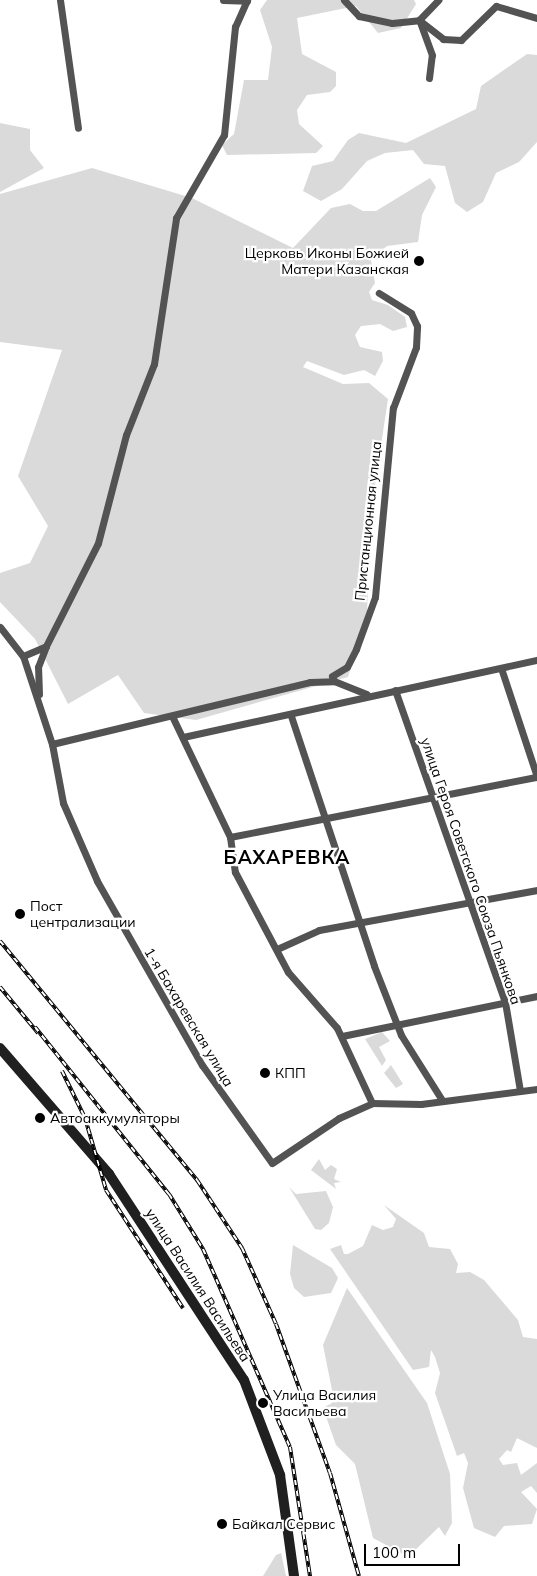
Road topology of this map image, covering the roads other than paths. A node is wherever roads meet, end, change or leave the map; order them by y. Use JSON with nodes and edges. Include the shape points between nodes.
{"nodes":[{"id":1,"x":60,"y":0,"type":"edge"},
{"id":2,"x":223,"y":0,"type":"edge"},
{"id":3,"x":344,"y":0,"type":"edge"},
{"id":4,"x":438,"y":0,"type":"edge"},
{"id":5,"x":247,"y":1,"type":"edge"},
{"id":6,"x":537,"y":18,"type":"edge"},
{"id":7,"x":419,"y":20,"type":"junction"},
{"id":8,"x":429,"y":78,"type":"dead end"},
{"id":9,"x":78,"y":128,"type":"dead end"},
{"id":10,"x":379,"y":293,"type":"dead end"},
{"id":11,"x":0,"y":627,"type":"edge"},
{"id":12,"x":46,"y":646,"type":"junction"},
{"id":13,"x":23,"y":656,"type":"junction"},
{"id":14,"x":537,"y":660,"type":"edge"},
{"id":15,"x":501,"y":668,"type":"junction"},
{"id":16,"x":334,"y":682,"type":"junction"},
{"id":17,"x":395,"y":690,"type":"junction"},
{"id":18,"x":366,"y":694,"type":"junction"},
{"id":19,"x":39,"y":701,"type":"junction"},
{"id":20,"x":172,"y":716,"type":"junction"},
{"id":21,"x":291,"y":716,"type":"junction"},
{"id":22,"x":183,"y":737,"type":"junction"},
{"id":23,"x":52,"y":744,"type":"junction"},
{"id":24,"x":537,"y":777,"type":"edge"},
{"id":25,"x":432,"y":798,"type":"junction"},
{"id":26,"x":325,"y":820,"type":"junction"},
{"id":27,"x":230,"y":837,"type":"junction"},
{"id":28,"x":537,"y":890,"type":"edge"},
{"id":29,"x":468,"y":903,"type":"junction"},
{"id":30,"x":362,"y":921,"type":"junction"},
{"id":31,"x":276,"y":949,"type":"junction"},
{"id":32,"x":537,"y":996,"type":"edge"},
{"id":33,"x":505,"y":1002,"type":"junction"},
{"id":34,"x":397,"y":1024,"type":"junction"},
{"id":35,"x":342,"y":1036,"type":"junction"},
{"id":36,"x":0,"y":1048,"type":"edge"},
{"id":37,"x":537,"y":1089,"type":"edge"},
{"id":38,"x":520,"y":1091,"type":"junction"},
{"id":39,"x":442,"y":1100,"type":"junction"},
{"id":40,"x":372,"y":1103,"type":"junction"},
{"id":41,"x":294,"y":1576,"type":"edge"}],
"edges":[{"from":1,"to":9,"type":"street"},
{"from":2,"to":5,"type":"street"},
{"from":3,"to":7,"type":"street","via":[[359,16],[392,23]]},
{"from":4,"to":7,"type":"street"},
{"from":5,"to":12,"type":"street","via":[[235,27],[224,135],[176,218],[154,364],[126,435],[98,543]]},
{"from":6,"to":7,"type":"street","via":[[496,6],[461,40],[442,39]]},
{"from":7,"to":8,"type":"street","via":[[432,55]]},
{"from":10,"to":16,"type":"street","name":"Пристанционная улица","via":[[411,313],[417,326],[416,347],[393,408],[375,597],[356,649],[346,667],[332,676]]},
{"from":11,"to":13,"type":"street","name":"1-я Бахаревская улица"},
{"from":12,"to":13,"type":"street"},
{"from":12,"to":19,"type":"street","via":[[38,667]]},
{"from":13,"to":19,"type":"street","name":"1-я Бахаревская улица"},
{"from":14,"to":15,"type":"street"},
{"from":15,"to":17,"type":"street"},
{"from":15,"to":24,"type":"street"},
{"from":16,"to":18,"type":"street"},
{"from":16,"to":20,"type":"street","via":[[310,682]]},
{"from":17,"to":18,"type":"street"},
{"from":17,"to":25,"type":"street","name":"улица Героя Советского Союза Пьянкова"},
{"from":18,"to":21,"type":"street","via":[[353,703]]},
{"from":19,"to":23,"type":"street","name":"1-я Бахаревская улица"},
{"from":20,"to":22,"type":"street"},
{"from":20,"to":23,"type":"street"},
{"from":21,"to":22,"type":"street"},
{"from":21,"to":26,"type":"street"},
{"from":22,"to":27,"type":"street"},
{"from":23,"to":40,"type":"street","name":"1-я Бахаревская улица","via":[[63,803],[97,881],[192,1050],[272,1163],[328,1124]]},
{"from":24,"to":25,"type":"street"},
{"from":25,"to":26,"type":"street"},
{"from":25,"to":29,"type":"street","name":"улица Героя Советского Союза Пьянкова"},
{"from":26,"to":27,"type":"street"},
{"from":26,"to":30,"type":"street"},
{"from":27,"to":31,"type":"street","via":[[233,866]]},
{"from":28,"to":29,"type":"street"},
{"from":29,"to":30,"type":"street"},
{"from":29,"to":33,"type":"street","name":"улица Героя Советского Союза Пьянкова"},
{"from":30,"to":31,"type":"street","via":[[309,933]]},
{"from":30,"to":34,"type":"street"},
{"from":31,"to":35,"type":"street","via":[[292,977],[317,1001]]},
{"from":32,"to":33,"type":"street"},
{"from":33,"to":34,"type":"street"},
{"from":33,"to":38,"type":"street","name":"улица Героя Советского Союза Пьянкова"},
{"from":34,"to":35,"type":"street"},
{"from":34,"to":39,"type":"street"},
{"from":35,"to":40,"type":"street"},
{"from":36,"to":41,"type":"main road","name":"улица Василия Васильева","via":[[109,1174],[244,1380],[280,1475]]},
{"from":37,"to":38,"type":"street"},
{"from":38,"to":39,"type":"street"},
{"from":39,"to":40,"type":"street"}]}
